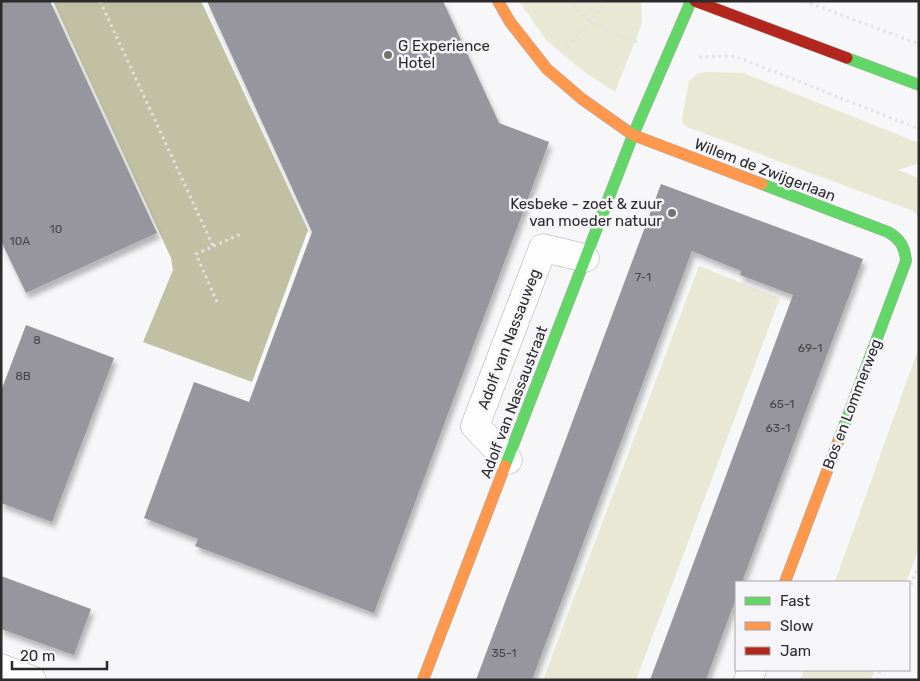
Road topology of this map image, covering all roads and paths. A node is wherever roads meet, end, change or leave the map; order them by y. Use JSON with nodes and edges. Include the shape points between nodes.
{"nodes":[{"id":1,"x":100,"y":1,"type":"edge"},
{"id":2,"x":498,"y":1,"type":"edge"},
{"id":3,"x":569,"y":1,"type":"edge"},
{"id":4,"x":608,"y":1,"type":"edge"},
{"id":5,"x":691,"y":1,"type":"edge"},
{"id":6,"x":695,"y":1,"type":"edge"},
{"id":7,"x":804,"y":1,"type":"edge"},
{"id":8,"x":591,"y":22,"type":"junction"},
{"id":9,"x":919,"y":44,"type":"edge"},
{"id":10,"x":667,"y":54,"type":"junction"},
{"id":11,"x":546,"y":69,"type":"junction"},
{"id":12,"x":919,"y":84,"type":"edge"},
{"id":13,"x":919,"y":130,"type":"edge"},
{"id":14,"x":633,"y":136,"type":"junction"},
{"id":15,"x":888,"y":232,"type":"joint"},
{"id":16,"x":243,"y":233,"type":"dead end"},
{"id":17,"x":213,"y":246,"type":"junction"},
{"id":18,"x":585,"y":258,"type":"junction"},
{"id":19,"x":217,"y":302,"type":"dead end"},
{"id":20,"x":508,"y":460,"type":"junction"},
{"id":21,"x":919,"y":563,"type":"edge"},
{"id":22,"x":785,"y":581,"type":"edge"},
{"id":23,"x":910,"y":588,"type":"edge"},
{"id":24,"x":1,"y":668,"type":"edge"},
{"id":25,"x":32,"y":680,"type":"edge"},
{"id":26,"x":423,"y":680,"type":"edge"}],
"edges":[{"from":1,"to":17,"type":"path"},
{"from":2,"to":11,"type":"street","name":"Willem de Zwijgerlaan"},
{"from":3,"to":8,"type":"path"},
{"from":4,"to":8,"type":"path"},
{"from":5,"to":10,"type":"street"},
{"from":6,"to":12,"type":"street"},
{"from":7,"to":9,"type":"path"},
{"from":8,"to":10,"type":"path"},
{"from":8,"to":11,"type":"path"},
{"from":10,"to":13,"type":"path","via":[[742,59]]},
{"from":10,"to":14,"type":"street"},
{"from":11,"to":14,"type":"street","name":"Willem de Zwijgerlaan"},
{"from":14,"to":15,"type":"street","name":"Willem de Zwijgerlaan"},
{"from":14,"to":18,"type":"street","name":"Adolf van Nassaustraat"},
{"from":15,"to":22,"type":"street","name":"Bos en Lommerweg","via":[[899,239],[906,251],[906,261]]},
{"from":16,"to":17,"type":"path"},
{"from":17,"to":19,"type":"path","via":[[196,254]]},
{"from":18,"to":20,"type":"street","name":"Adolf van Nassaustraat"},
{"from":18,"to":20,"type":"street","name":"Adolf van Nassauweg","via":[[544,248],[475,426]]},
{"from":20,"to":26,"type":"street","name":"Adolf van Nassaustraat"},
{"from":21,"to":23,"type":"path"},
{"from":24,"to":25,"type":"street"}]}
